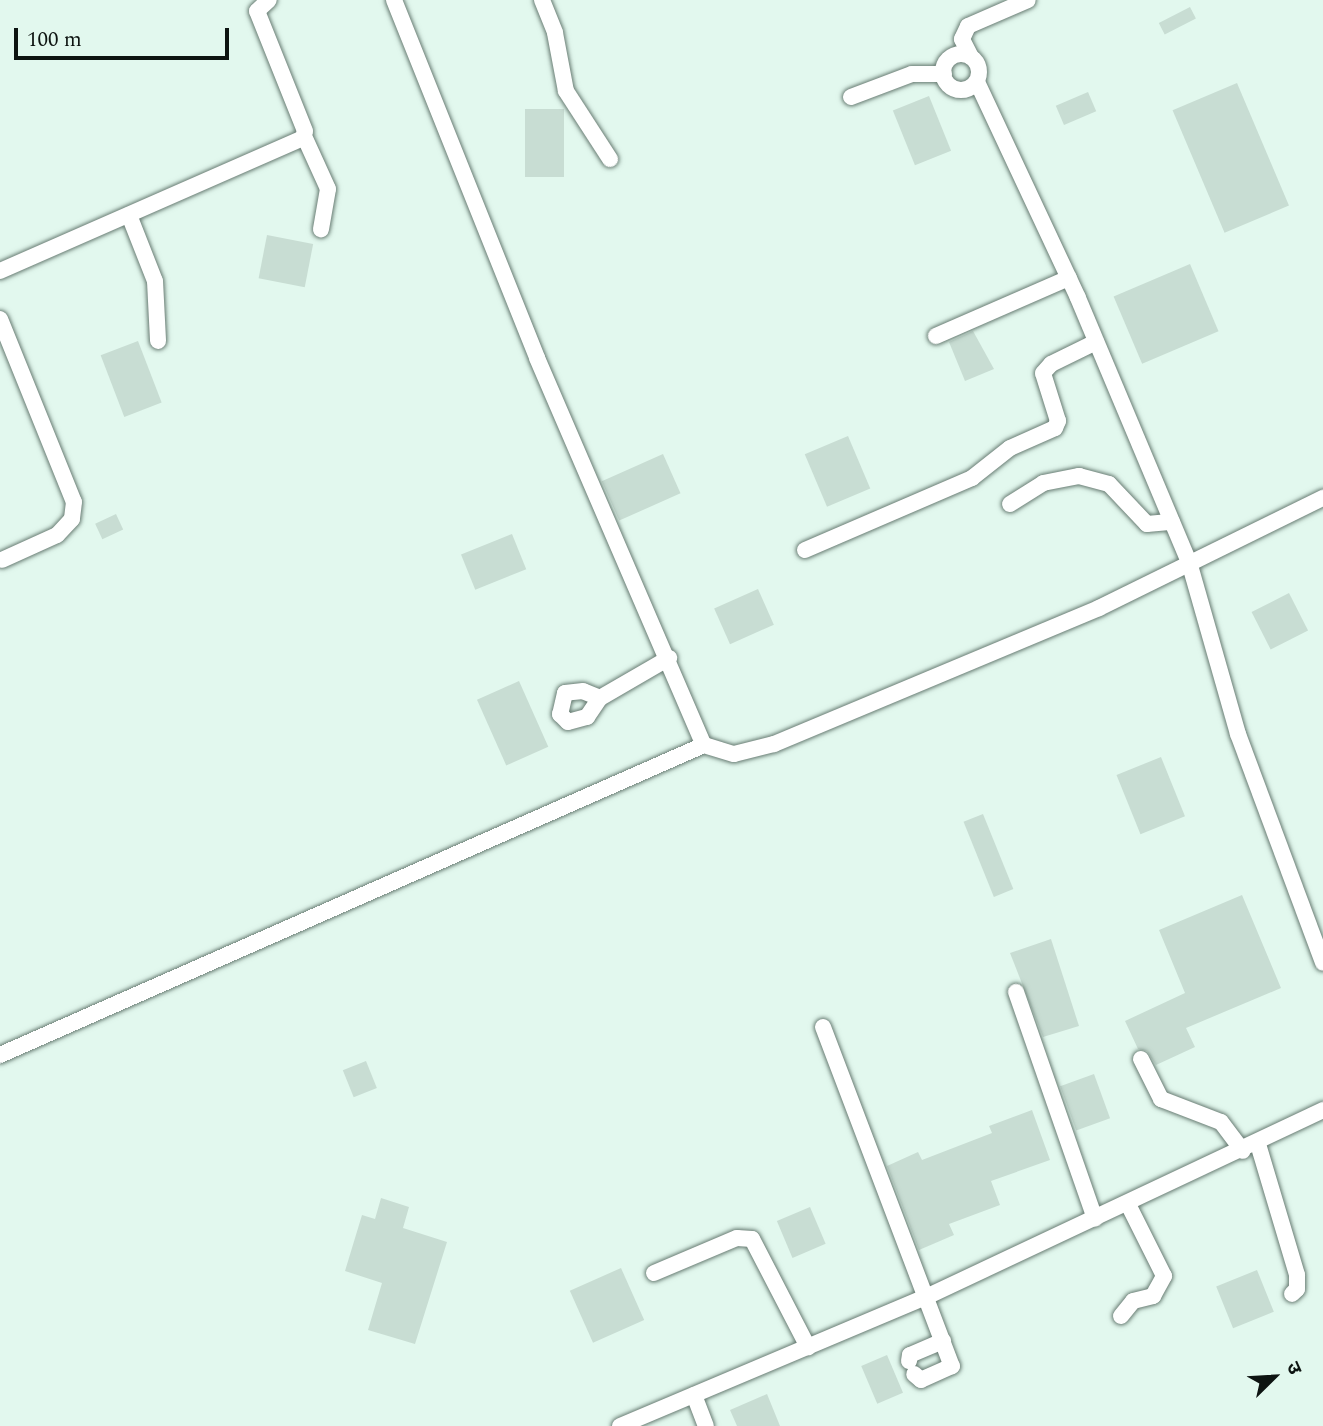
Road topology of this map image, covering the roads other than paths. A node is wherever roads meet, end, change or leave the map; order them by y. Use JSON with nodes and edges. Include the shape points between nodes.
{"nodes":[{"id":1,"x":269,"y":0,"type":"edge"},
{"id":2,"x":394,"y":0,"type":"edge"},
{"id":3,"x":542,"y":0,"type":"edge"},
{"id":4,"x":1028,"y":0,"type":"edge"},
{"id":5,"x":971,"y":57,"type":"junction"},
{"id":6,"x":944,"y":74,"type":"junction"},
{"id":7,"x":976,"y":82,"type":"junction"},
{"id":8,"x":851,"y":97,"type":"dead end"},
{"id":9,"x":304,"y":136,"type":"junction"},
{"id":10,"x":610,"y":159,"type":"dead end"},
{"id":11,"x":130,"y":215,"type":"junction"},
{"id":12,"x":321,"y":229,"type":"dead end"},
{"id":13,"x":0,"y":271,"type":"edge"},
{"id":14,"x":1069,"y":278,"type":"junction"},
{"id":15,"x":0,"y":319,"type":"edge"},
{"id":16,"x":936,"y":336,"type":"dead end"},
{"id":17,"x":158,"y":341,"type":"dead end"},
{"id":18,"x":1096,"y":342,"type":"junction"},
{"id":19,"x":1323,"y":498,"type":"edge"},
{"id":20,"x":1010,"y":504,"type":"dead end"},
{"id":21,"x":1172,"y":522,"type":"junction"},
{"id":22,"x":805,"y":550,"type":"dead end"},
{"id":23,"x":2,"y":560,"type":"dead end"},
{"id":24,"x":1189,"y":562,"type":"junction"},
{"id":25,"x":669,"y":658,"type":"junction"},
{"id":26,"x":600,"y":698,"type":"dead end"},
{"id":27,"x":704,"y":745,"type":"junction"},
{"id":28,"x":1323,"y":963,"type":"edge"},
{"id":29,"x":1016,"y":992,"type":"dead end"},
{"id":30,"x":823,"y":1027,"type":"dead end"},
{"id":31,"x":0,"y":1055,"type":"edge"},
{"id":32,"x":1141,"y":1059,"type":"dead end"},
{"id":33,"x":1323,"y":1110,"type":"edge"},
{"id":34,"x":1250,"y":1147,"type":"junction"},
{"id":35,"x":1128,"y":1204,"type":"junction"},
{"id":36,"x":1095,"y":1219,"type":"junction"},
{"id":37,"x":654,"y":1273,"type":"dead end"},
{"id":38,"x":1292,"y":1294,"type":"dead end"},
{"id":39,"x":928,"y":1296,"type":"junction"},
{"id":40,"x":1121,"y":1317,"type":"dead end"},
{"id":41,"x":943,"y":1341,"type":"junction"},
{"id":42,"x":808,"y":1347,"type":"junction"},
{"id":43,"x":694,"y":1395,"type":"junction"},
{"id":44,"x":620,"y":1426,"type":"edge"},
{"id":45,"x":706,"y":1426,"type":"edge"}],
"edges":[{"from":1,"to":9,"type":"street","via":[[257,11]]},
{"from":2,"to":25,"type":"street","via":[[537,358]]},
{"from":3,"to":10,"type":"street","via":[[555,33],[566,91]]},
{"from":4,"to":5,"type":"street","via":[[968,26],[962,39]]},
{"from":5,"to":6,"type":"street","via":[[952,57]]},
{"from":5,"to":7,"type":"street","via":[[979,68]]},
{"from":6,"to":7,"type":"street","via":[[957,90]]},
{"from":6,"to":8,"type":"street","via":[[912,74]]},
{"from":7,"to":14,"type":"street"},
{"from":9,"to":11,"type":"street"},
{"from":9,"to":12,"type":"street","via":[[328,189]]},
{"from":11,"to":13,"type":"street"},
{"from":11,"to":17,"type":"street","via":[[155,281]]},
{"from":14,"to":16,"type":"street"},
{"from":14,"to":18,"type":"street"},
{"from":15,"to":23,"type":"street","via":[[74,502],[72,519],[57,535]]},
{"from":18,"to":21,"type":"street"},
{"from":18,"to":22,"type":"street","via":[[1051,364],[1044,373],[1058,421],[1055,428],[1010,448],[972,478]]},
{"from":19,"to":24,"type":"street"},
{"from":20,"to":21,"type":"street","via":[[1043,483],[1079,475],[1109,484],[1147,524]]},
{"from":21,"to":24,"type":"street"},
{"from":24,"to":27,"type":"street","via":[[1099,608],[774,744],[733,754]]},
{"from":24,"to":28,"type":"street","via":[[1238,734]]},
{"from":25,"to":26,"type":"street"},
{"from":25,"to":27,"type":"street"},
{"from":27,"to":31,"type":"street"},
{"from":29,"to":36,"type":"street"},
{"from":30,"to":39,"type":"street"},
{"from":32,"to":34,"type":"street","via":[[1161,1099],[1221,1122]]},
{"from":33,"to":34,"type":"street"},
{"from":34,"to":35,"type":"street"},
{"from":34,"to":38,"type":"street","via":[[1297,1275],[1297,1289]]},
{"from":35,"to":36,"type":"street"},
{"from":35,"to":40,"type":"street","via":[[1164,1276],[1153,1296],[1133,1301]]},
{"from":36,"to":39,"type":"street"},
{"from":37,"to":42,"type":"street","via":[[737,1238],[752,1239]]},
{"from":39,"to":41,"type":"street"},
{"from":39,"to":42,"type":"street"},
{"from":41,"to":41,"type":"street","via":[[910,1355],[911,1368],[920,1380],[951,1367]]},
{"from":42,"to":43,"type":"street"},
{"from":43,"to":44,"type":"street"},
{"from":43,"to":45,"type":"street"}]}
